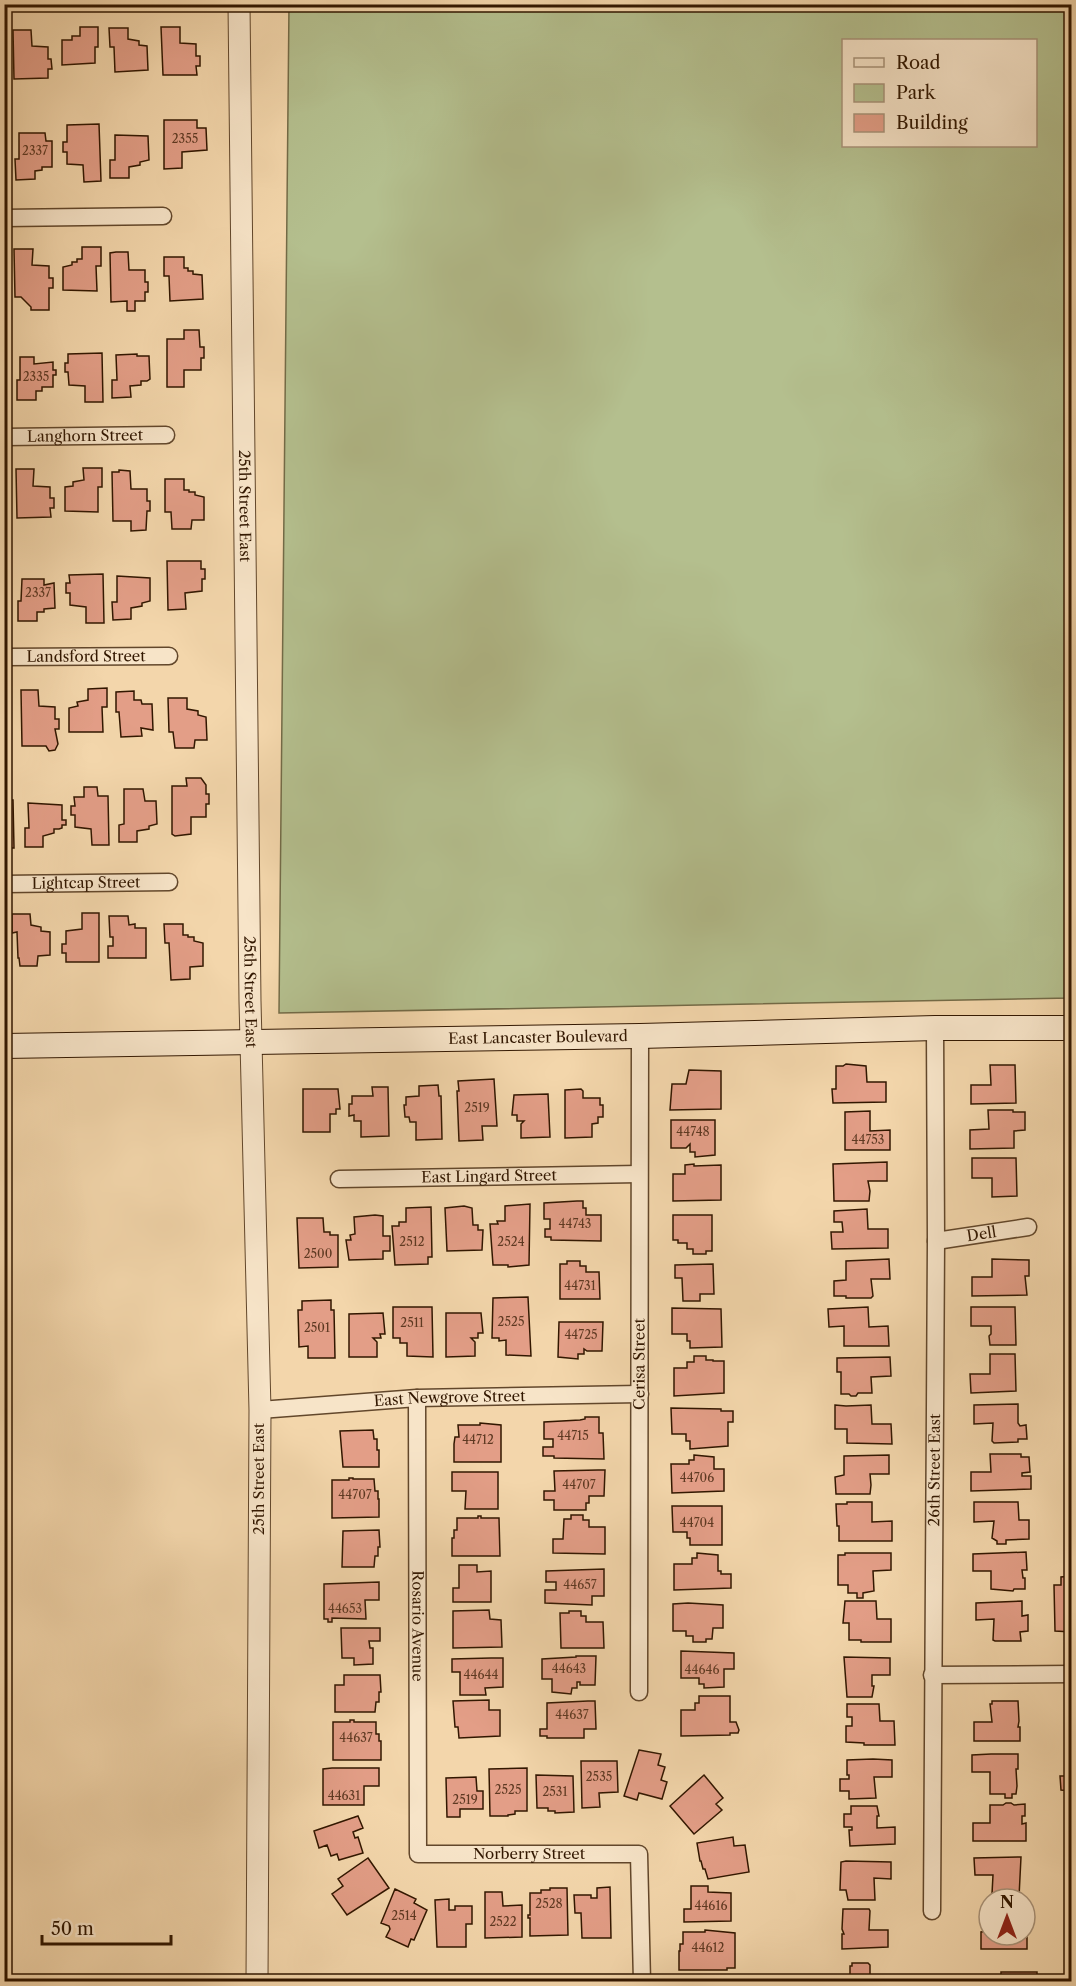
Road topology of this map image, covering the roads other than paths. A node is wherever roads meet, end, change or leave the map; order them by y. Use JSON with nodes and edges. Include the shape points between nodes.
{"nodes":[{"id":1,"x":239,"y":4,"type":"edge"},
{"id":2,"x":163,"y":216,"type":"dead end"},
{"id":3,"x":4,"y":218,"type":"edge"},
{"id":4,"x":166,"y":435,"type":"dead end"},
{"id":5,"x":4,"y":437,"type":"edge"},
{"id":6,"x":169,"y":656,"type":"dead end"},
{"id":7,"x":4,"y":657,"type":"edge"},
{"id":8,"x":169,"y":882,"type":"dead end"},
{"id":9,"x":4,"y":884,"type":"edge"},
{"id":10,"x":935,"y":1028,"type":"junction"},
{"id":11,"x":1071,"y":1028,"type":"edge"},
{"id":12,"x":640,"y":1036,"type":"junction"},
{"id":13,"x":252,"y":1043,"type":"junction"},
{"id":14,"x":4,"y":1047,"type":"edge"},
{"id":15,"x":639,"y":1174,"type":"junction"},
{"id":16,"x":339,"y":1179,"type":"dead end"},
{"id":17,"x":1028,"y":1227,"type":"dead end"},
{"id":18,"x":936,"y":1241,"type":"junction"},
{"id":19,"x":640,"y":1394,"type":"junction"},
{"id":20,"x":417,"y":1398,"type":"junction"},
{"id":21,"x":260,"y":1410,"type":"junction"},
{"id":22,"x":1071,"y":1674,"type":"edge"},
{"id":23,"x":932,"y":1675,"type":"junction"},
{"id":24,"x":639,"y":1692,"type":"dead end"},
{"id":25,"x":418,"y":1854,"type":"joint"},
{"id":26,"x":932,"y":1911,"type":"dead end"},
{"id":27,"x":257,"y":1982,"type":"edge"},
{"id":28,"x":642,"y":1982,"type":"edge"}],
"edges":[{"from":1,"to":13,"type":"street","name":"25th Street East"},
{"from":2,"to":3,"type":"street"},
{"from":4,"to":5,"type":"street","name":"Langhorn Street"},
{"from":6,"to":7,"type":"street","name":"Landsford Street"},
{"from":8,"to":9,"type":"street","name":"Lightcap Street"},
{"from":10,"to":11,"type":"main road","name":"East Lancaster Boulevard"},
{"from":10,"to":12,"type":"main road","name":"East Lancaster Boulevard"},
{"from":10,"to":18,"type":"street","name":"26th Street East"},
{"from":12,"to":13,"type":"main road","name":"East Lancaster Boulevard"},
{"from":12,"to":15,"type":"street","name":"Cerisa Street"},
{"from":13,"to":14,"type":"main road","name":"East Lancaster Boulevard"},
{"from":13,"to":21,"type":"street","name":"25th Street East"},
{"from":15,"to":16,"type":"street","name":"East Lingard Street"},
{"from":15,"to":19,"type":"street","name":"Cerisa Street"},
{"from":17,"to":18,"type":"street","name":"Dell"},
{"from":18,"to":23,"type":"street","name":"26th Street East"},
{"from":19,"to":20,"type":"street","name":"East Newgrove Street"},
{"from":19,"to":24,"type":"street","name":"Cerisa Street"},
{"from":20,"to":21,"type":"street","name":"East Newgrove Street"},
{"from":20,"to":25,"type":"street","name":"Rosario Avenue"},
{"from":21,"to":27,"type":"street","name":"25th Street East"},
{"from":22,"to":23,"type":"street"},
{"from":23,"to":26,"type":"street","name":"26th Street East"},
{"from":25,"to":28,"type":"street","name":"Norberry Street","via":[[639,1854]]}]}
